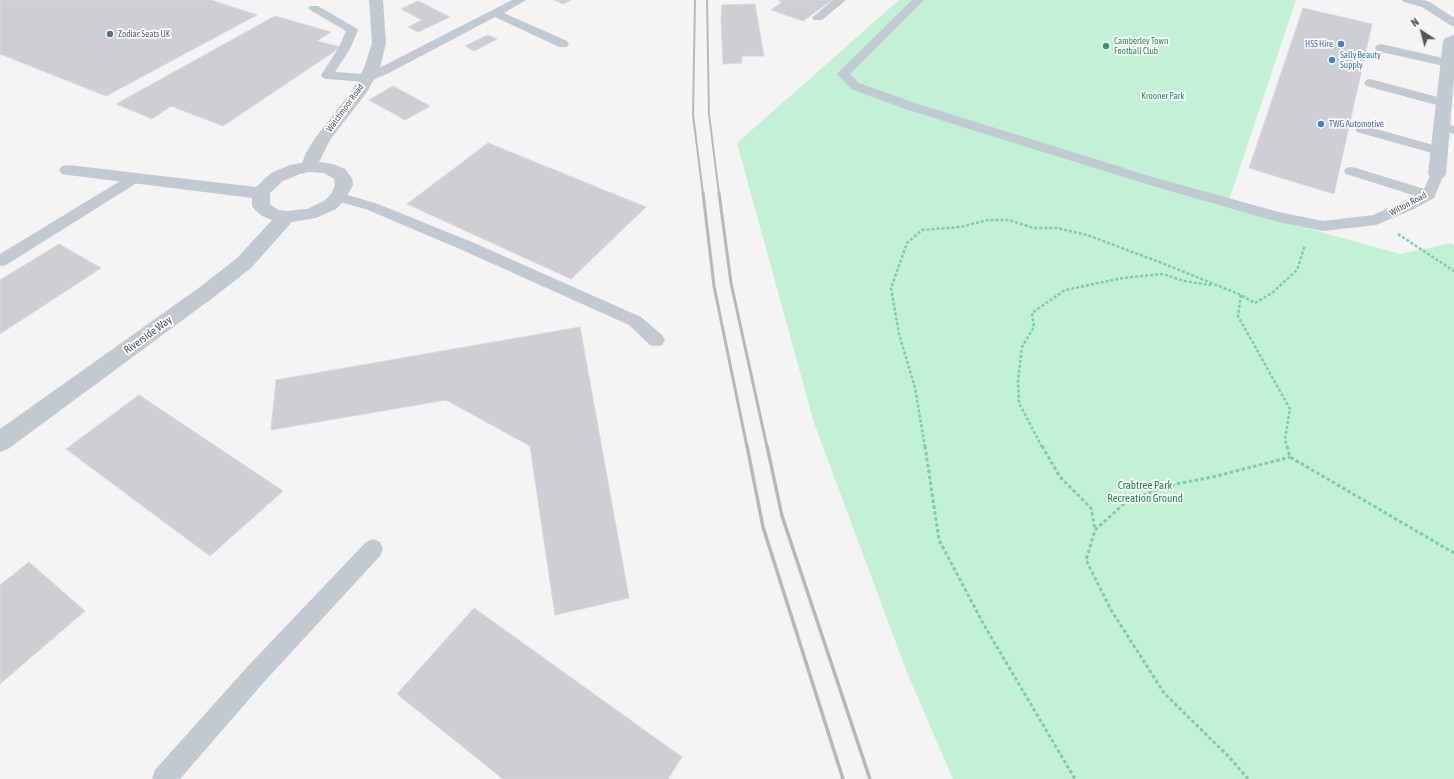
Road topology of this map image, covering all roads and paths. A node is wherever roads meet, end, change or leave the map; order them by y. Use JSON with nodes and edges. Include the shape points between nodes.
{"nodes":[{"id":1,"x":376,"y":0,"type":"edge"},
{"id":2,"x":520,"y":0,"type":"edge"},
{"id":3,"x":840,"y":0,"type":"edge"},
{"id":4,"x":918,"y":0,"type":"edge"},
{"id":5,"x":1408,"y":0,"type":"edge"},
{"id":6,"x":314,"y":8,"type":"dead end"},
{"id":7,"x":495,"y":13,"type":"junction"},
{"id":8,"x":818,"y":18,"type":"dead end"},
{"id":9,"x":1454,"y":23,"type":"edge"},
{"id":10,"x":1454,"y":39,"type":"edge"},
{"id":11,"x":563,"y":44,"type":"dead end"},
{"id":12,"x":1380,"y":48,"type":"dead end"},
{"id":13,"x":1448,"y":63,"type":"junction"},
{"id":14,"x":366,"y":78,"type":"junction"},
{"id":15,"x":1370,"y":83,"type":"dead end"},
{"id":16,"x":1444,"y":103,"type":"junction"},
{"id":17,"x":1448,"y":128,"type":"edge"},
{"id":18,"x":1362,"y":129,"type":"dead end"},
{"id":19,"x":1439,"y":151,"type":"junction"},
{"id":20,"x":309,"y":167,"type":"junction"},
{"id":21,"x":68,"y":170,"type":"dead end"},
{"id":22,"x":1351,"y":171,"type":"dead end"},
{"id":23,"x":1437,"y":174,"type":"joint"},
{"id":24,"x":135,"y":178,"type":"junction"},
{"id":25,"x":261,"y":193,"type":"junction"},
{"id":26,"x":1429,"y":195,"type":"junction"},
{"id":27,"x":338,"y":197,"type":"junction"},
{"id":28,"x":286,"y":217,"type":"junction"},
{"id":29,"x":1376,"y":220,"type":"junction"},
{"id":30,"x":1323,"y":226,"type":"junction"},
{"id":31,"x":0,"y":261,"type":"edge"},
{"id":32,"x":1454,"y":271,"type":"edge"},
{"id":33,"x":1215,"y":285,"type":"junction"},
{"id":34,"x":1241,"y":295,"type":"junction"},
{"id":35,"x":656,"y":340,"type":"dead end"},
{"id":36,"x":0,"y":442,"type":"edge"},
{"id":37,"x":1290,"y":457,"type":"junction"},
{"id":38,"x":1095,"y":530,"type":"junction"},
{"id":39,"x":373,"y":548,"type":"dead end"},
{"id":40,"x":1454,"y":553,"type":"edge"},
{"id":41,"x":164,"y":779,"type":"edge"},
{"id":42,"x":1075,"y":779,"type":"edge"},
{"id":43,"x":1248,"y":779,"type":"edge"}],
"edges":[{"from":1,"to":14,"type":"street","name":"Watchmoor Road","via":[[379,43],[372,68]]},
{"from":2,"to":7,"type":"lane"},
{"from":3,"to":8,"type":"lane"},
{"from":4,"to":30,"type":"lane","name":"Wilton Road","via":[[843,74],[855,86],[910,106],[1136,176],[1278,217]]},
{"from":5,"to":9,"type":"lane","via":[[1426,4]]},
{"from":6,"to":14,"type":"lane","via":[[352,30],[344,49],[327,75]]},
{"from":7,"to":11,"type":"lane"},
{"from":7,"to":14,"type":"lane"},
{"from":10,"to":13,"type":"street","name":"Wilton Road","via":[[1450,41]]},
{"from":12,"to":13,"type":"lane"},
{"from":13,"to":16,"type":"street","name":"Wilton Road"},
{"from":14,"to":20,"type":"street","name":"Watchmoor Road","via":[[359,92],[323,138]]},
{"from":15,"to":16,"type":"lane"},
{"from":16,"to":17,"type":"street","name":"Wilton Road"},
{"from":17,"to":19,"type":"street","name":"Wilton Road"},
{"from":18,"to":19,"type":"lane"},
{"from":19,"to":23,"type":"street","name":"Wilton Road"},
{"from":20,"to":25,"type":"street","via":[[296,169],[278,177]]},
{"from":20,"to":27,"type":"street","via":[[327,168],[339,173],[344,186]]},
{"from":21,"to":24,"type":"street"},
{"from":22,"to":26,"type":"lane"},
{"from":23,"to":26,"type":"lane","name":"Wilton Road"},
{"from":24,"to":25,"type":"street"},
{"from":24,"to":31,"type":"lane"},
{"from":25,"to":28,"type":"street","via":[[261,206],[268,212]]},
{"from":26,"to":29,"type":"lane","name":"Wilton Road"},
{"from":27,"to":28,"type":"street","via":[[330,205],[310,214]]},
{"from":27,"to":35,"type":"lane","via":[[373,207],[460,243],[635,321]]},
{"from":28,"to":36,"type":"street","name":"Riverside Way","via":[[244,263]]},
{"from":29,"to":30,"type":"lane","name":"Wilton Road"},
{"from":29,"to":32,"type":"path"},
{"from":30,"to":34,"type":"path","via":[[1307,239],[1297,270],[1276,290],[1255,303]]},
{"from":33,"to":34,"type":"path"},
{"from":33,"to":38,"type":"path","via":[[1184,281],[1163,274],[1123,278],[1065,290],[1032,313],[1034,327],[1022,347],[1018,381],[1019,403],[1060,477],[1092,508]]},
{"from":33,"to":42,"type":"path","via":[[1087,235],[1057,228],[1034,228],[1009,220],[988,220],[960,227],[922,230],[907,243],[891,288],[899,334],[915,388],[939,540],[984,625]]},
{"from":34,"to":37,"type":"path","via":[[1238,316],[1290,410],[1285,439]]},
{"from":37,"to":38,"type":"path","via":[[1165,486],[1125,503]]},
{"from":37,"to":40,"type":"path"},
{"from":38,"to":43,"type":"path","via":[[1086,560],[1111,610],[1164,693]]},
{"from":39,"to":41,"type":"lane","via":[[256,674]]}]}
